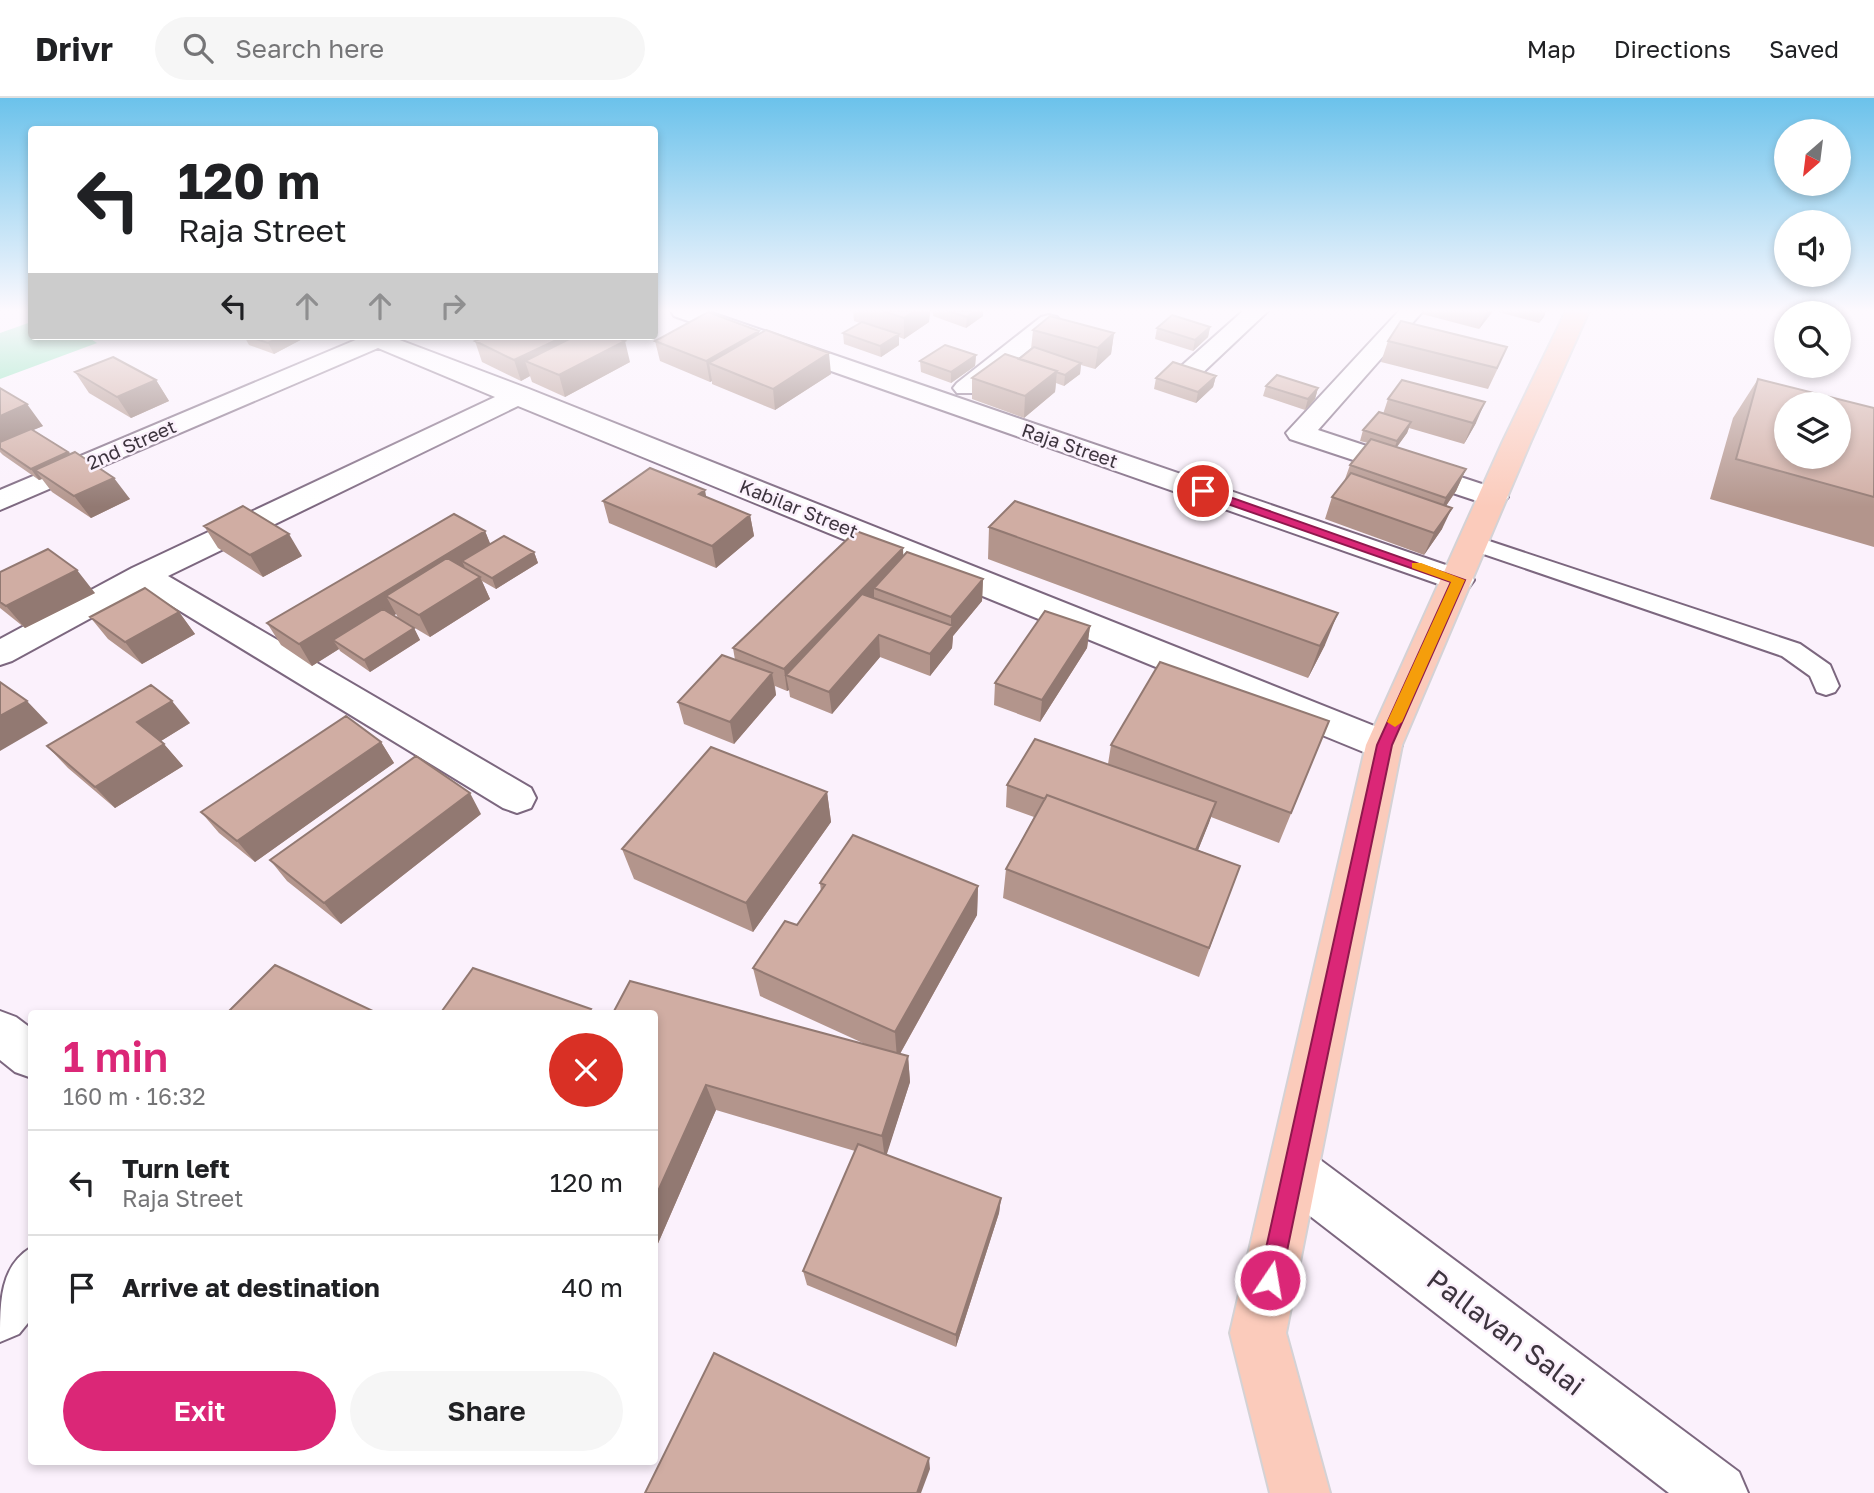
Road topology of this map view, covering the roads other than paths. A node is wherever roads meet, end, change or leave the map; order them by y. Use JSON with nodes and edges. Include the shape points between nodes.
{"nodes":[{"id":1,"x":282,"y":376,"type":"edge"},
{"id":2,"x":470,"y":376,"type":"edge"},
{"id":3,"x":869,"y":376,"type":"edge"},
{"id":4,"x":982,"y":376,"type":"edge"},
{"id":5,"x":1353,"y":376,"type":"edge"},
{"id":6,"x":1549,"y":376,"type":"edge"},
{"id":7,"x":520,"y":396,"type":"junction"},
{"id":8,"x":948,"y":403,"type":"junction"},
{"id":9,"x":2,"y":497,"type":"edge"},
{"id":10,"x":1493,"y":497,"type":"junction"},
{"id":11,"x":1474,"y":543,"type":"junction"},
{"id":12,"x":143,"y":575,"type":"junction"},
{"id":13,"x":1458,"y":580,"type":"junction"},
{"id":14,"x":0,"y":653,"type":"edge"},
{"id":15,"x":1826,"y":686,"type":"dead end"},
{"id":16,"x":1384,"y":745,"type":"junction"},
{"id":17,"x":517,"y":798,"type":"dead end"},
{"id":18,"x":0,"y":1031,"type":"edge"},
{"id":19,"x":28,"y":1054,"type":"edge"},
{"id":20,"x":1293,"y":1171,"type":"junction"},
{"id":21,"x":28,"y":1279,"type":"edge"},
{"id":22,"x":0,"y":1315,"type":"edge"},
{"id":23,"x":1300,"y":1493,"type":"edge"},
{"id":24,"x":1718,"y":1493,"type":"edge"}],
"edges":[{"from":1,"to":9,"type":"street","name":"2nd Street"},
{"from":2,"to":7,"type":"street","name":"Kabilar Street"},
{"from":3,"to":8,"type":"street","name":"Raja Street"},
{"from":4,"to":8,"type":"street"},
{"from":5,"to":10,"type":"street","via":[[1300,433]]},
{"from":6,"to":10,"type":"main road"},
{"from":7,"to":12,"type":"street"},
{"from":7,"to":16,"type":"street","name":"Kabilar Street"},
{"from":8,"to":13,"type":"street","name":"Raja Street"},
{"from":10,"to":11,"type":"main road"},
{"from":11,"to":13,"type":"main road"},
{"from":11,"to":15,"type":"lane","via":[[1791,650],[1821,671]]},
{"from":12,"to":14,"type":"street"},
{"from":12,"to":17,"type":"street"},
{"from":13,"to":16,"type":"main road"},
{"from":16,"to":20,"type":"main road"},
{"from":18,"to":19,"type":"street"},
{"from":20,"to":23,"type":"main road","via":[[1258,1333]]},
{"from":20,"to":24,"type":"street","name":"Pallavan Salai"},
{"from":21,"to":22,"type":"street"}]}
